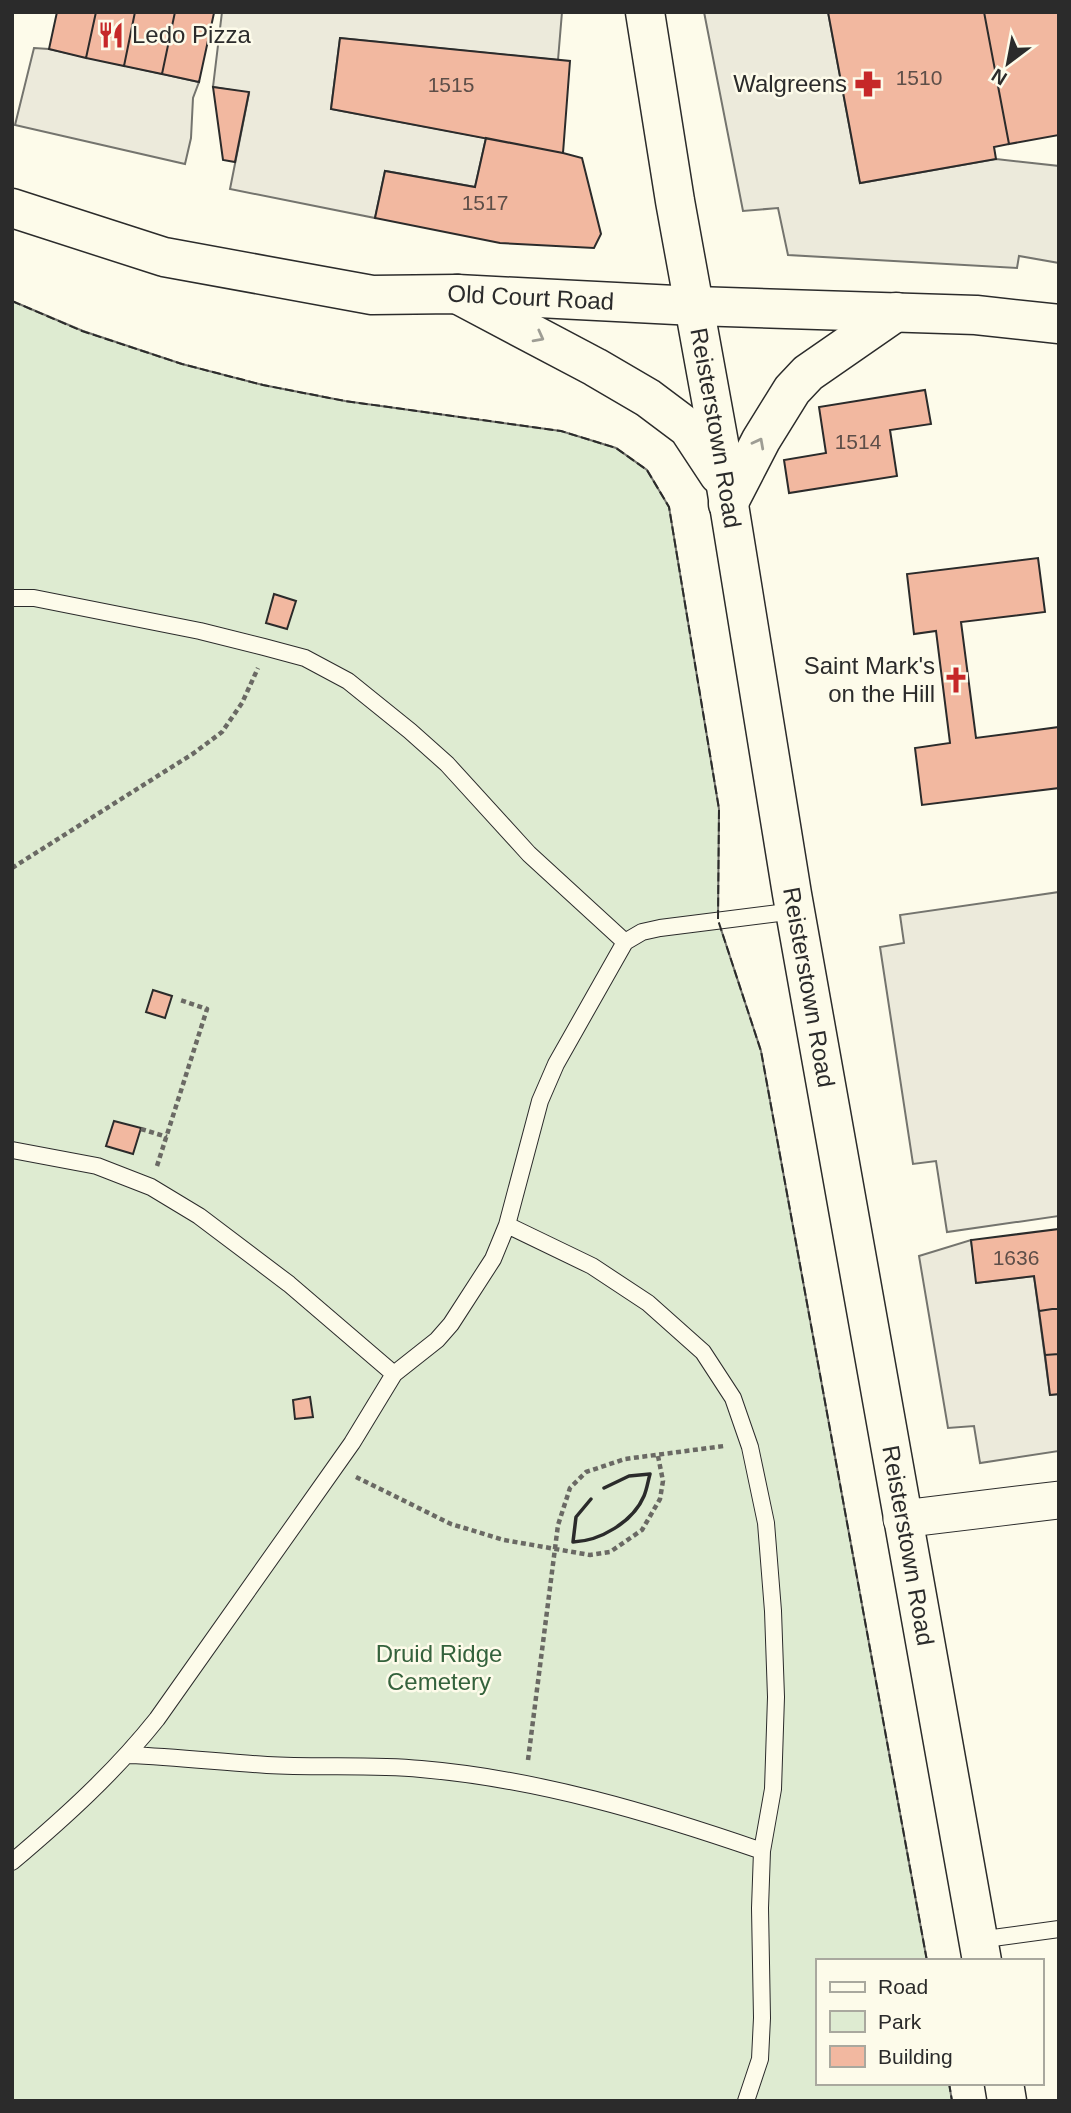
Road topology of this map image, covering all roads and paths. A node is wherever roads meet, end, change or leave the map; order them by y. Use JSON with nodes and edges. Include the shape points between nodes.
{"nodes":[{"id":1,"x":645,"y":12,"type":"edge"},
{"id":2,"x":12,"y":208,"type":"edge"},
{"id":3,"x":457,"y":294,"type":"junction"},
{"id":4,"x":695,"y":306,"type":"junction"},
{"id":5,"x":896,"y":312,"type":"junction"},
{"id":6,"x":1059,"y":324,"type":"edge"},
{"id":7,"x":727,"y":495,"type":"junction"},
{"id":8,"x":12,"y":597,"type":"edge"},
{"id":9,"x":264,"y":647,"type":"junction"},
{"id":10,"x":12,"y":868,"type":"edge"},
{"id":11,"x":795,"y":911,"type":"junction"},
{"id":12,"x":625,"y":942,"type":"junction"},
{"id":13,"x":180,"y":1000,"type":"dead end"},
{"id":14,"x":141,"y":1129,"type":"dead end"},
{"id":15,"x":167,"y":1137,"type":"junction"},
{"id":16,"x":12,"y":1150,"type":"edge"},
{"id":17,"x":150,"y":1187,"type":"junction"},
{"id":18,"x":507,"y":1225,"type":"junction"},
{"id":19,"x":394,"y":1374,"type":"junction"},
{"id":20,"x":749,"y":1442,"type":"junction"},
{"id":21,"x":658,"y":1456,"type":"junction"},
{"id":22,"x":335,"y":1467,"type":"junction"},
{"id":23,"x":1059,"y":1500,"type":"edge"},
{"id":24,"x":902,"y":1520,"type":"junction"},
{"id":25,"x":555,"y":1549,"type":"junction"},
{"id":26,"x":129,"y":1755,"type":"junction"},
{"id":27,"x":525,"y":1785,"type":"junction"},
{"id":28,"x":762,"y":1851,"type":"junction"},
{"id":29,"x":12,"y":1862,"type":"edge"},
{"id":30,"x":1059,"y":1929,"type":"edge"},
{"id":31,"x":980,"y":1950,"type":"edge"},
{"id":32,"x":746,"y":2101,"type":"edge"}],
"edges":[{"from":1,"to":4,"type":"main road","name":"Reisterstown Road"},
{"from":2,"to":3,"type":"main road","name":"Old Court Road","via":[[164,257],[372,295]]},
{"from":3,"to":4,"type":"main road","name":"Old Court Road"},
{"from":3,"to":7,"type":"main road","one_way":true,"via":[[657,404],[688,428]]},
{"from":4,"to":5,"type":"main road","name":"Old Court Road"},
{"from":4,"to":7,"type":"main road","name":"Reisterstown Road"},
{"from":5,"to":6,"type":"main road","name":"Old Court Road"},
{"from":7,"to":5,"type":"main road","one_way":true,"via":[[792,390],[808,373]]},
{"from":7,"to":11,"type":"main road","name":"Reisterstown Road"},
{"from":8,"to":9,"type":"lane"},
{"from":9,"to":10,"type":"path","via":[[256,675],[222,732]]},
{"from":9,"to":12,"type":"lane","via":[[305,658],[348,681],[410,731],[530,854]]},
{"from":11,"to":12,"type":"lane","via":[[660,928]]},
{"from":11,"to":24,"type":"main road","name":"Reisterstown Road"},
{"from":12,"to":18,"type":"lane","via":[[540,1101]]},
{"from":13,"to":15,"type":"path","via":[[207,1009]]},
{"from":14,"to":15,"type":"path"},
{"from":15,"to":17,"type":"path"},
{"from":16,"to":17,"type":"lane","via":[[97,1166]]},
{"from":17,"to":19,"type":"lane","via":[[199,1216],[289,1284]]},
{"from":18,"to":19,"type":"lane","via":[[493,1259],[451,1324]]},
{"from":18,"to":20,"type":"lane","via":[[592,1266],[648,1303],[703,1352],[733,1398]]},
{"from":19,"to":22,"type":"lane"},
{"from":20,"to":21,"type":"path"},
{"from":20,"to":28,"type":"lane","via":[[766,1523],[776,1697],[773,1789]]},
{"from":21,"to":25,"type":"path","via":[[625,1459],[586,1472],[570,1488]]},
{"from":21,"to":25,"type":"path","via":[[663,1481],[660,1499],[642,1530],[610,1552],[590,1555]]},
{"from":22,"to":25,"type":"path","via":[[452,1524]]},
{"from":22,"to":26,"type":"lane"},
{"from":23,"to":24,"type":"street"},
{"from":24,"to":31,"type":"main road","name":"Reisterstown Road"},
{"from":25,"to":27,"type":"path"},
{"from":26,"to":27,"type":"lane","via":[[421,1769]]},
{"from":26,"to":29,"type":"lane"},
{"from":27,"to":28,"type":"lane","via":[[684,1824]]},
{"from":28,"to":32,"type":"lane","via":[[760,2059]]},
{"from":30,"to":31,"type":"lane"}]}
